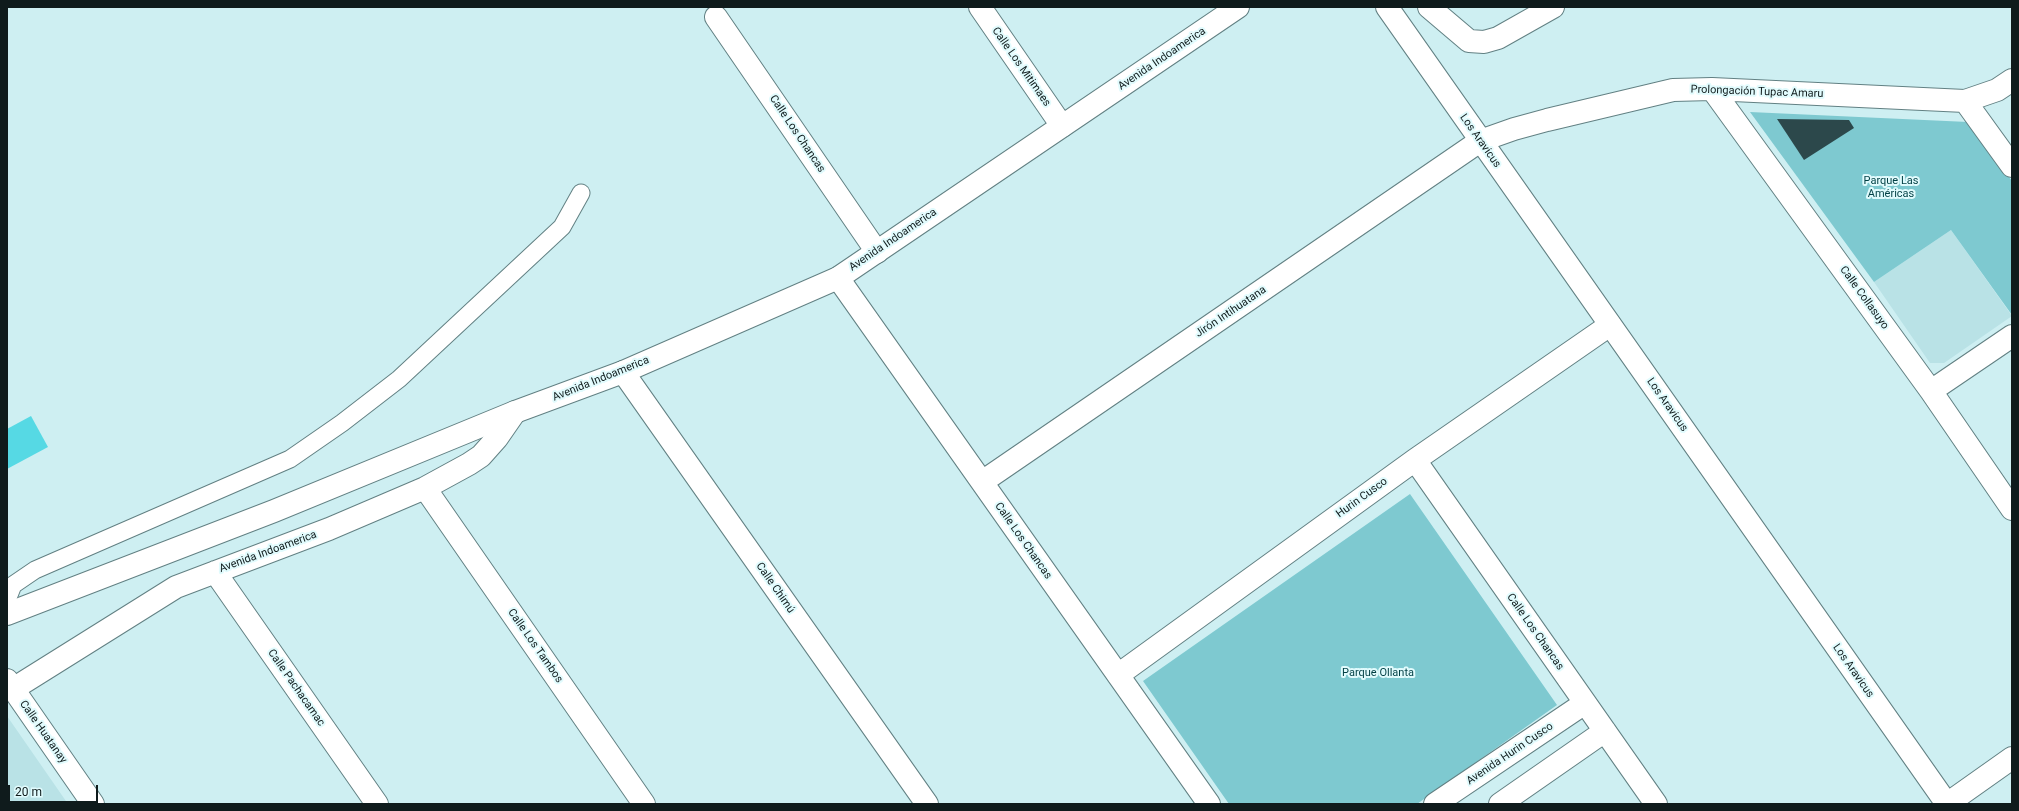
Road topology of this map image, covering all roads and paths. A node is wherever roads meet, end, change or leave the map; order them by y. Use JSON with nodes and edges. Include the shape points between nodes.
{"nodes":[{"id":1,"x":980,"y":7,"type":"edge"},
{"id":2,"x":1238,"y":7,"type":"edge"},
{"id":3,"x":1386,"y":7,"type":"edge"},
{"id":4,"x":1429,"y":7,"type":"edge"},
{"id":5,"x":1552,"y":7,"type":"edge"},
{"id":6,"x":716,"y":17,"type":"dead end"},
{"id":7,"x":2012,"y":80,"type":"edge"},
{"id":8,"x":1712,"y":89,"type":"junction"},
{"id":9,"x":1965,"y":101,"type":"junction"},
{"id":10,"x":1062,"y":126,"type":"junction"},
{"id":11,"x":1480,"y":141,"type":"junction"},
{"id":12,"x":2012,"y":166,"type":"edge"},
{"id":13,"x":581,"y":193,"type":"dead end"},
{"id":14,"x":877,"y":252,"type":"junction"},
{"id":15,"x":838,"y":278,"type":"junction"},
{"id":16,"x":1610,"y":325,"type":"junction"},
{"id":17,"x":2012,"y":336,"type":"edge"},
{"id":18,"x":623,"y":372,"type":"junction"},
{"id":19,"x":1931,"y":391,"type":"junction"},
{"id":20,"x":516,"y":412,"type":"junction"},
{"id":21,"x":1415,"y":460,"type":"junction"},
{"id":22,"x":982,"y":482,"type":"junction"},
{"id":23,"x":425,"y":488,"type":"junction"},
{"id":24,"x":2012,"y":509,"type":"edge"},
{"id":25,"x":215,"y":572,"type":"junction"},
{"id":26,"x":7,"y":600,"type":"edge"},
{"id":27,"x":7,"y":614,"type":"edge"},
{"id":28,"x":1118,"y":674,"type":"junction"},
{"id":29,"x":10,"y":685,"type":"edge"},
{"id":30,"x":1585,"y":703,"type":"junction"},
{"id":31,"x":1605,"y":731,"type":"junction"},
{"id":32,"x":2012,"y":758,"type":"edge"},
{"id":33,"x":92,"y":804,"type":"edge"},
{"id":34,"x":377,"y":804,"type":"edge"},
{"id":35,"x":644,"y":804,"type":"edge"},
{"id":36,"x":927,"y":804,"type":"edge"},
{"id":37,"x":1209,"y":804,"type":"edge"},
{"id":38,"x":1435,"y":804,"type":"edge"},
{"id":39,"x":1500,"y":804,"type":"edge"},
{"id":40,"x":1656,"y":804,"type":"edge"},
{"id":41,"x":1947,"y":804,"type":"edge"}],
"edges":[{"from":1,"to":10,"type":"street","name":"Calle Los Mitimaes"},
{"from":2,"to":10,"type":"street","name":"Avenida Indoamerica"},
{"from":3,"to":11,"type":"street","name":"Los Aravicus"},
{"from":4,"to":5,"type":"street","via":[[1469,41],[1484,42],[1498,38]]},
{"from":6,"to":14,"type":"street","name":"Calle Los Chancas"},
{"from":7,"to":9,"type":"street","name":"Prolongación Tupac Amaru","via":[[1997,90]]},
{"from":8,"to":9,"type":"street","name":"Prolongación Tupac Amaru"},
{"from":8,"to":11,"type":"street","name":"Prolongación Tupac Amaru","via":[[1673,90],[1547,120]]},
{"from":8,"to":19,"type":"street","name":"Calle Collasuyo"},
{"from":9,"to":12,"type":"street"},
{"from":10,"to":14,"type":"street","name":"Avenida Indoamerica"},
{"from":11,"to":16,"type":"street","name":"Los Aravicus"},
{"from":11,"to":22,"type":"street","name":"Jirón Intihuatana"},
{"from":13,"to":26,"type":"lane","via":[[562,227],[398,379],[342,423],[290,459],[35,570],[13,585]]},
{"from":14,"to":15,"type":"street","name":"Avenida Indoamerica"},
{"from":15,"to":18,"type":"street","name":"Avenida Indoamerica"},
{"from":15,"to":22,"type":"street","name":"Calle Los Chancas"},
{"from":16,"to":21,"type":"street","name":"Hurin Cusco"},
{"from":16,"to":41,"type":"street","name":"Los Aravicus"},
{"from":17,"to":19,"type":"street"},
{"from":18,"to":20,"type":"street","name":"Avenida Indoamerica"},
{"from":18,"to":36,"type":"street","name":"Calle Chimú"},
{"from":19,"to":24,"type":"street","name":"Calle Collasuyo"},
{"from":20,"to":23,"type":"street","name":"Avenida Indoamerica","via":[[481,456]]},
{"from":20,"to":27,"type":"street","name":"Avenida Indoamerica","via":[[274,511]]},
{"from":21,"to":28,"type":"street","name":"Hurin Cusco"},
{"from":21,"to":30,"type":"street","name":"Calle Los Chancas"},
{"from":22,"to":28,"type":"street","name":"Calle Los Chancas"},
{"from":23,"to":25,"type":"street","name":"Avenida Indoamerica","via":[[329,529]]},
{"from":23,"to":35,"type":"street","name":"Calle Los Tambos"},
{"from":25,"to":29,"type":"street","name":"Avenida Indoamerica","via":[[176,587]]},
{"from":25,"to":34,"type":"street","name":"Calle Pachacamac"},
{"from":28,"to":37,"type":"street","name":"Calle Los Chancas"},
{"from":29,"to":33,"type":"street","name":"Calle Huatanay"},
{"from":30,"to":31,"type":"street","name":"Calle Los Chancas"},
{"from":30,"to":38,"type":"street","name":"Avenida Hurin Cusco"},
{"from":31,"to":39,"type":"street"},
{"from":31,"to":40,"type":"street","name":"Calle Los Chancas"},
{"from":32,"to":41,"type":"street"}]}
